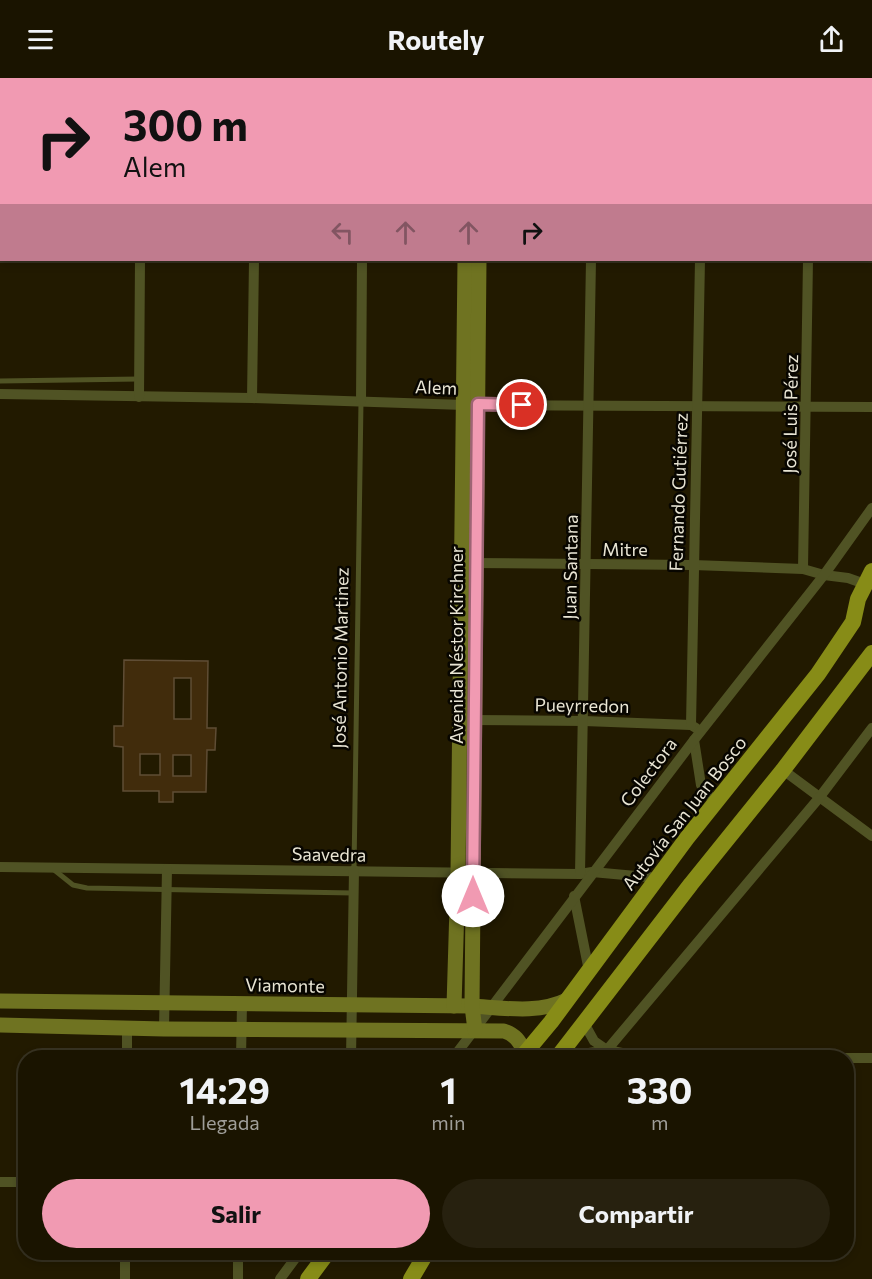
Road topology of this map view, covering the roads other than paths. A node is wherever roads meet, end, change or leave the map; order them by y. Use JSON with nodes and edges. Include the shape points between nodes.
{"nodes":[{"id":1,"x":140,"y":261,"type":"edge"},
{"id":2,"x":254,"y":261,"type":"edge"},
{"id":3,"x":362,"y":261,"type":"edge"},
{"id":4,"x":465,"y":261,"type":"edge"},
{"id":5,"x":479,"y":261,"type":"edge"},
{"id":6,"x":591,"y":261,"type":"edge"},
{"id":7,"x":700,"y":261,"type":"edge"},
{"id":8,"x":808,"y":261,"type":"edge"},
{"id":9,"x":139,"y":379,"type":"junction"},
{"id":10,"x":0,"y":381,"type":"edge"},
{"id":11,"x":0,"y":394,"type":"edge"},
{"id":12,"x":139,"y":397,"type":"junction"},
{"id":13,"x":252,"y":398,"type":"junction"},
{"id":14,"x":360,"y":401,"type":"junction"},
{"id":15,"x":471,"y":404,"type":"junction"},
{"id":16,"x":589,"y":406,"type":"junction"},
{"id":17,"x":697,"y":407,"type":"junction"},
{"id":18,"x":872,"y":407,"type":"edge"},
{"id":19,"x":807,"y":408,"type":"junction"},
{"id":20,"x":872,"y":508,"type":"edge"},
{"id":21,"x":468,"y":563,"type":"junction"},
{"id":22,"x":586,"y":565,"type":"junction"},
{"id":23,"x":693,"y":565,"type":"junction"},
{"id":24,"x":803,"y":569,"type":"junction"},
{"id":25,"x":825,"y":575,"type":"junction"},
{"id":26,"x":870,"y":583,"type":"edge"},
{"id":27,"x":872,"y":653,"type":"edge"},
{"id":28,"x":467,"y":720,"type":"junction"},
{"id":29,"x":584,"y":721,"type":"junction"},
{"id":30,"x":872,"y":728,"type":"edge"},
{"id":31,"x":695,"y":732,"type":"junction"},
{"id":32,"x":783,"y":770,"type":"junction"},
{"id":33,"x":819,"y":798,"type":"junction"},
{"id":34,"x":715,"y":803,"type":"junction"},
{"id":35,"x":872,"y":836,"type":"edge"},
{"id":36,"x":0,"y":867,"type":"edge"},
{"id":37,"x":52,"y":868,"type":"junction"},
{"id":38,"x":167,"y":869,"type":"junction"},
{"id":39,"x":354,"y":870,"type":"junction"},
{"id":40,"x":592,"y":872,"type":"junction"},
{"id":41,"x":466,"y":873,"type":"junction"},
{"id":42,"x":580,"y":874,"type":"junction"},
{"id":43,"x":658,"y":878,"type":"junction"},
{"id":44,"x":166,"y":890,"type":"junction"},
{"id":45,"x":353,"y":893,"type":"junction"},
{"id":46,"x":574,"y":896,"type":"junction"},
{"id":47,"x":589,"y":971,"type":"junction"},
{"id":48,"x":567,"y":1000,"type":"junction"},
{"id":49,"x":0,"y":1001,"type":"edge"},
{"id":50,"x":165,"y":1003,"type":"junction"},
{"id":51,"x":242,"y":1004,"type":"junction"},
{"id":52,"x":352,"y":1005,"type":"junction"},
{"id":53,"x":454,"y":1006,"type":"junction"},
{"id":54,"x":472,"y":1006,"type":"junction"},
{"id":55,"x":492,"y":1008,"type":"junction"},
{"id":56,"x":584,"y":1023,"type":"junction"},
{"id":57,"x":0,"y":1025,"type":"edge"},
{"id":58,"x":127,"y":1028,"type":"junction"},
{"id":59,"x":164,"y":1029,"type":"junction"},
{"id":60,"x":241,"y":1030,"type":"junction"},
{"id":61,"x":475,"y":1030,"type":"junction"},
{"id":62,"x":351,"y":1031,"type":"junction"},
{"id":63,"x":127,"y":1050,"type":"edge"},
{"id":64,"x":241,"y":1050,"type":"edge"},
{"id":65,"x":351,"y":1050,"type":"edge"},
{"id":66,"x":459,"y":1050,"type":"edge"},
{"id":67,"x":522,"y":1050,"type":"edge"},
{"id":68,"x":527,"y":1050,"type":"edge"},
{"id":69,"x":564,"y":1050,"type":"edge"},
{"id":70,"x":607,"y":1050,"type":"joint"},
{"id":71,"x":854,"y":1058,"type":"edge"},
{"id":72,"x":872,"y":1058,"type":"edge"},
{"id":73,"x":0,"y":1182,"type":"edge"},
{"id":74,"x":18,"y":1182,"type":"edge"},
{"id":75,"x":125,"y":1260,"type":"edge"},
{"id":76,"x":238,"y":1260,"type":"edge"},
{"id":77,"x":294,"y":1260,"type":"edge"},
{"id":78,"x":322,"y":1260,"type":"edge"},
{"id":79,"x":422,"y":1260,"type":"edge"},
{"id":80,"x":125,"y":1279,"type":"edge"},
{"id":81,"x":238,"y":1279,"type":"edge"},
{"id":82,"x":280,"y":1279,"type":"edge"},
{"id":83,"x":308,"y":1279,"type":"edge"},
{"id":84,"x":411,"y":1279,"type":"edge"}],
"edges":[{"from":1,"to":9,"type":"street"},
{"from":2,"to":13,"type":"street"},
{"from":3,"to":14,"type":"street","name":"José Antonio Martinez"},
{"from":4,"to":15,"type":"street","name":"Avenida Néstor Kirchner"},
{"from":5,"to":15,"type":"street","name":"Avenida Néstor Kirchner"},
{"from":6,"to":16,"type":"street","name":"Juan Santana"},
{"from":7,"to":17,"type":"street","name":"Fernando Gutiérrez"},
{"from":8,"to":19,"type":"street","name":"José Luis Pérez"},
{"from":9,"to":10,"type":"lane"},
{"from":9,"to":12,"type":"street"},
{"from":11,"to":12,"type":"street","name":"Alem"},
{"from":12,"to":13,"type":"street","name":"Alem"},
{"from":13,"to":14,"type":"street","name":"Alem"},
{"from":14,"to":15,"type":"street","name":"Alem"},
{"from":14,"to":39,"type":"lane","name":"José Antonio Martinez"},
{"from":15,"to":16,"type":"street","name":"Alem"},
{"from":15,"to":21,"type":"street","name":"Avenida Néstor Kirchner"},
{"from":16,"to":17,"type":"street","name":"Alem"},
{"from":16,"to":22,"type":"street","name":"Juan Santana"},
{"from":17,"to":19,"type":"street","name":"Alem"},
{"from":17,"to":23,"type":"street","name":"Fernando Gutiérrez"},
{"from":18,"to":19,"type":"street","name":"Alem"},
{"from":19,"to":24,"type":"street","name":"José Luis Pérez"},
{"from":20,"to":25,"type":"street","name":"Colectora"},
{"from":21,"to":22,"type":"street","name":"Mitre"},
{"from":21,"to":28,"type":"street","name":"Avenida Néstor Kirchner"},
{"from":22,"to":23,"type":"street","name":"Mitre"},
{"from":22,"to":29,"type":"street","name":"Juan Santana"},
{"from":23,"to":24,"type":"street","name":"Mitre"},
{"from":23,"to":31,"type":"street","name":"Fernando Gutiérrez"},
{"from":24,"to":25,"type":"street","name":"Mitre"},
{"from":25,"to":26,"type":"street","name":"Mitre"},
{"from":25,"to":31,"type":"street","name":"Colectora"},
{"from":26,"to":34,"type":"main road","name":"Autovía San Juan Bosco","via":[[858,599],[853,622],[844,638]]},
{"from":27,"to":32,"type":"main road"},
{"from":28,"to":29,"type":"street","name":"Pueyrredon"},
{"from":28,"to":41,"type":"street","name":"Avenida Néstor Kirchner"},
{"from":29,"to":31,"type":"street","name":"Pueyrredon"},
{"from":29,"to":42,"type":"street","name":"Juan Santana"},
{"from":30,"to":33,"type":"street"},
{"from":31,"to":34,"type":"street","name":"Fernando Gutiérrez","via":[[700,785]]},
{"from":31,"to":40,"type":"street","name":"Colectora"},
{"from":32,"to":33,"type":"street"},
{"from":32,"to":56,"type":"main road"},
{"from":33,"to":35,"type":"street"},
{"from":33,"to":70,"type":"street"},
{"from":34,"to":43,"type":"main road","name":"Autovía San Juan Bosco"},
{"from":36,"to":37,"type":"street","name":"Saavedra"},
{"from":37,"to":38,"type":"street","name":"Saavedra"},
{"from":37,"to":44,"type":"lane","via":[[73,885],[87,888]]},
{"from":38,"to":39,"type":"street","name":"Saavedra"},
{"from":38,"to":44,"type":"street"},
{"from":39,"to":41,"type":"street","name":"Saavedra"},
{"from":39,"to":45,"type":"street","name":"José Antonio Martinez"},
{"from":40,"to":42,"type":"street","name":"Saavedra"},
{"from":40,"to":43,"type":"street","name":"Saavedra"},
{"from":40,"to":46,"type":"street","name":"Colectora"},
{"from":41,"to":42,"type":"street","name":"Saavedra"},
{"from":41,"to":53,"type":"street","name":"Avenida Néstor Kirchner"},
{"from":41,"to":54,"type":"street","name":"Avenida Néstor Kirchner"},
{"from":43,"to":47,"type":"main road","name":"Autovía San Juan Bosco"},
{"from":44,"to":45,"type":"lane"},
{"from":44,"to":50,"type":"street"},
{"from":45,"to":52,"type":"street","name":"José Antonio Martinez"},
{"from":46,"to":47,"type":"street"},
{"from":46,"to":55,"type":"street","name":"Colectora"},
{"from":47,"to":48,"type":"main road","name":"Autovía San Juan Bosco"},
{"from":48,"to":55,"type":"street","name":"Viamonte","via":[[545,1008]]},
{"from":48,"to":68,"type":"main road","name":"Autovía San Juan Bosco"},
{"from":49,"to":50,"type":"street","name":"Viamonte"},
{"from":50,"to":51,"type":"street","name":"Viamonte"},
{"from":50,"to":59,"type":"street"},
{"from":51,"to":52,"type":"street","name":"Viamonte"},
{"from":51,"to":60,"type":"street"},
{"from":52,"to":53,"type":"street","name":"Viamonte"},
{"from":52,"to":62,"type":"street","name":"José Antonio Martinez"},
{"from":53,"to":54,"type":"street","name":"Viamonte"},
{"from":54,"to":55,"type":"street","name":"Viamonte"},
{"from":54,"to":61,"type":"street","name":"Avenida Néstor Kirchner"},
{"from":55,"to":61,"type":"street","name":"Colectora"},
{"from":56,"to":69,"type":"main road"},
{"from":56,"to":70,"type":"street","via":[[594,1041]]},
{"from":57,"to":58,"type":"street"},
{"from":58,"to":59,"type":"street"},
{"from":58,"to":63,"type":"street"},
{"from":59,"to":60,"type":"street"},
{"from":60,"to":62,"type":"street"},
{"from":60,"to":64,"type":"street"},
{"from":61,"to":62,"type":"street"},
{"from":61,"to":66,"type":"street","name":"Colectora"},
{"from":61,"to":67,"type":"street","via":[[512,1034],[519,1039]]},
{"from":62,"to":65,"type":"street","name":"José Antonio Martinez"},
{"from":71,"to":72,"type":"street"},
{"from":73,"to":74,"type":"street"},
{"from":75,"to":80,"type":"street"},
{"from":76,"to":81,"type":"street"},
{"from":77,"to":82,"type":"street"},
{"from":78,"to":83,"type":"main road"},
{"from":79,"to":84,"type":"main road"}]}
